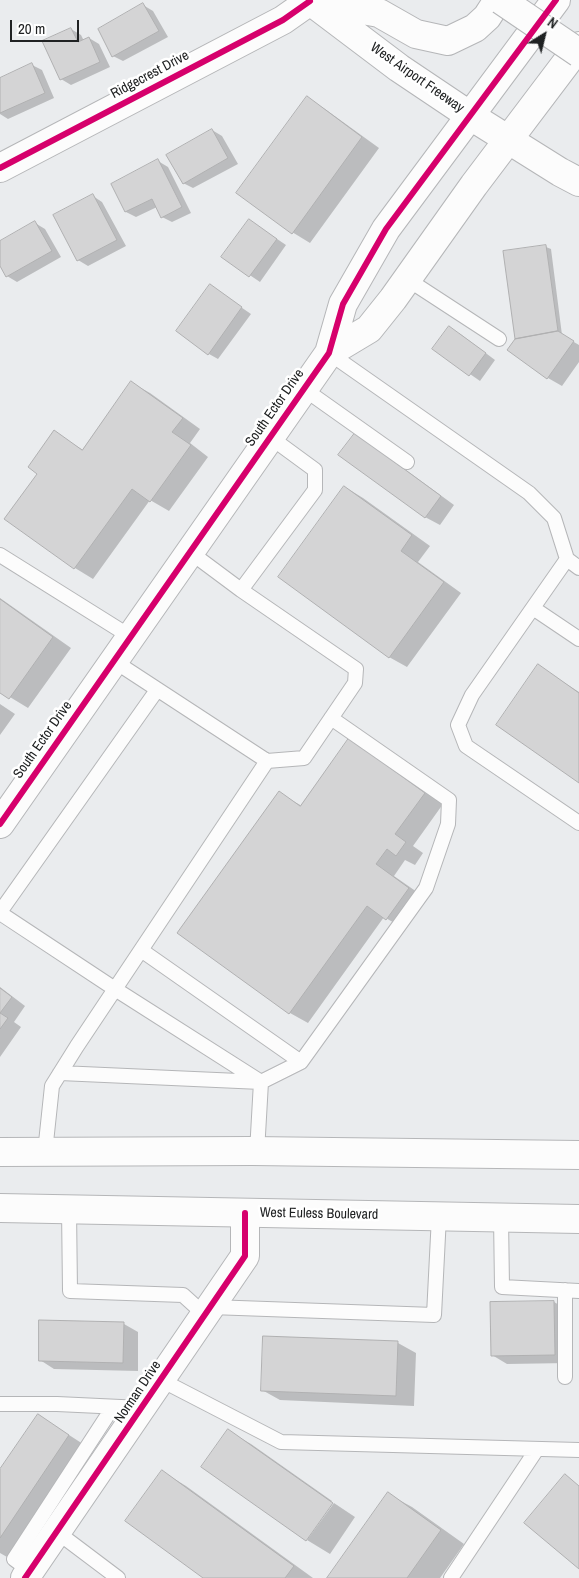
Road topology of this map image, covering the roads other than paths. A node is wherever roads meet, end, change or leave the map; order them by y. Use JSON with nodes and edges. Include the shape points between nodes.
{"nodes":[{"id":1,"x":310,"y":0,"type":"edge"},
{"id":2,"x":500,"y":0,"type":"edge"},
{"id":3,"x":556,"y":0,"type":"edge"},
{"id":4,"x":579,"y":46,"type":"edge"},
{"id":5,"x":579,"y":53,"type":"edge"},
{"id":6,"x":470,"y":115,"type":"junction"},
{"id":7,"x":508,"y":139,"type":"junction"},
{"id":8,"x":0,"y":168,"type":"edge"},
{"id":9,"x":579,"y":182,"type":"edge"},
{"id":10,"x":407,"y":279,"type":"junction"},
{"id":11,"x":499,"y":339,"type":"dead end"},
{"id":12,"x":329,"y":353,"type":"junction"},
{"id":13,"x":304,"y":389,"type":"junction"},
{"id":14,"x":270,"y":437,"type":"junction"},
{"id":15,"x":407,"y":462,"type":"dead end"},
{"id":16,"x":190,"y":552,"type":"junction"},
{"id":17,"x":0,"y":555,"type":"edge"},
{"id":18,"x":567,"y":559,"type":"junction"},
{"id":19,"x":579,"y":568,"type":"edge"},
{"id":20,"x":241,"y":590,"type":"junction"},
{"id":21,"x":533,"y":608,"type":"junction"},
{"id":22,"x":131,"y":637,"type":"junction"},
{"id":23,"x":579,"y":639,"type":"edge"},
{"id":24,"x":114,"y":661,"type":"junction"},
{"id":25,"x":157,"y":690,"type":"junction"},
{"id":26,"x":331,"y":718,"type":"junction"},
{"id":27,"x":267,"y":762,"type":"junction"},
{"id":28,"x":579,"y":823,"type":"edge"},
{"id":29,"x":0,"y":824,"type":"edge"},
{"id":30,"x":0,"y":912,"type":"edge"},
{"id":31,"x":141,"y":950,"type":"junction"},
{"id":32,"x":115,"y":989,"type":"junction"},
{"id":33,"x":301,"y":1062,"type":"junction"},
{"id":34,"x":60,"y":1073,"type":"junction"},
{"id":35,"x":261,"y":1082,"type":"junction"},
{"id":36,"x":0,"y":1152,"type":"edge"},
{"id":37,"x":45,"y":1152,"type":"junction"},
{"id":38,"x":257,"y":1152,"type":"junction"},
{"id":39,"x":579,"y":1156,"type":"edge"},
{"id":40,"x":0,"y":1208,"type":"edge"},
{"id":41,"x":69,"y":1209,"type":"junction"},
{"id":42,"x":244,"y":1213,"type":"junction"},
{"id":43,"x":439,"y":1216,"type":"junction"},
{"id":44,"x":501,"y":1217,"type":"junction"},
{"id":45,"x":579,"y":1219,"type":"edge"},
{"id":46,"x":565,"y":1290,"type":"junction"},
{"id":47,"x":579,"y":1291,"type":"edge"},
{"id":48,"x":208,"y":1311,"type":"junction"},
{"id":49,"x":565,"y":1377,"type":"dead end"},
{"id":50,"x":161,"y":1380,"type":"junction"},
{"id":51,"x":0,"y":1404,"type":"edge"},
{"id":52,"x":113,"y":1407,"type":"junction"},
{"id":53,"x":142,"y":1408,"type":"junction"},
{"id":54,"x":537,"y":1449,"type":"junction"},
{"id":55,"x":579,"y":1450,"type":"edge"},
{"id":56,"x":57,"y":1532,"type":"junction"},
{"id":57,"x":17,"y":1567,"type":"edge"},
{"id":58,"x":118,"y":1578,"type":"edge"},
{"id":59,"x":451,"y":1578,"type":"edge"}],
"edges":[{"from":1,"to":2,"type":"main road","via":[[379,13],[416,34],[448,42],[475,28]]},
{"from":1,"to":6,"type":"main road","name":"West Airport Freeway","via":[[399,68]]},
{"from":1,"to":8,"type":"main road","name":"Ridgecrest Drive","via":[[283,20]]},
{"from":2,"to":5,"type":"main road","bridge":true},
{"from":3,"to":6,"type":"main road","name":"South Ector Drive"},
{"from":4,"to":7,"type":"main road","name":"South Ector Drive"},
{"from":6,"to":7,"type":"main road","name":"West Airport Freeway"},
{"from":6,"to":12,"type":"main road","name":"South Ector Drive","via":[[386,230],[343,304]]},
{"from":7,"to":9,"type":"main road","name":"West Airport Freeway"},
{"from":7,"to":10,"type":"main road","name":"South Ector Drive"},
{"from":10,"to":11,"type":"lane"},
{"from":10,"to":12,"type":"main road","name":"South Ector Drive","via":[[369,329]]},
{"from":12,"to":13,"type":"main road","name":"South Ector Drive"},
{"from":12,"to":18,"type":"lane","via":[[530,493],[554,518]]},
{"from":13,"to":14,"type":"main road","name":"South Ector Drive"},
{"from":13,"to":15,"type":"lane"},
{"from":14,"to":16,"type":"main road","name":"South Ector Drive"},
{"from":14,"to":20,"type":"lane","via":[[315,470],[316,490]]},
{"from":16,"to":20,"type":"lane"},
{"from":16,"to":22,"type":"main road","name":"South Ector Drive"},
{"from":17,"to":22,"type":"lane"},
{"from":18,"to":19,"type":"lane"},
{"from":18,"to":21,"type":"lane"},
{"from":20,"to":26,"type":"lane","via":[[356,669],[355,683]]},
{"from":21,"to":23,"type":"lane"},
{"from":21,"to":28,"type":"lane","via":[[472,695],[458,725],[466,746]]},
{"from":22,"to":24,"type":"main road","name":"South Ector Drive"},
{"from":24,"to":25,"type":"lane"},
{"from":24,"to":29,"type":"main road","name":"South Ector Drive"},
{"from":25,"to":27,"type":"lane"},
{"from":25,"to":30,"type":"lane"},
{"from":26,"to":27,"type":"lane","via":[[304,758]]},
{"from":26,"to":33,"type":"lane","via":[[449,800],[448,824],[426,888]]},
{"from":27,"to":31,"type":"lane"},
{"from":30,"to":32,"type":"lane"},
{"from":31,"to":32,"type":"lane"},
{"from":31,"to":33,"type":"lane"},
{"from":32,"to":34,"type":"lane"},
{"from":32,"to":35,"type":"lane"},
{"from":33,"to":35,"type":"lane"},
{"from":34,"to":35,"type":"lane"},
{"from":34,"to":37,"type":"lane","via":[[52,1086]]},
{"from":35,"to":38,"type":"lane"},
{"from":36,"to":37,"type":"main road"},
{"from":37,"to":38,"type":"main road"},
{"from":38,"to":39,"type":"main road"},
{"from":40,"to":41,"type":"main road","name":"West Euless Boulevard"},
{"from":41,"to":42,"type":"main road","name":"West Euless Boulevard"},
{"from":41,"to":48,"type":"lane","via":[[70,1290],[183,1294]]},
{"from":42,"to":43,"type":"main road","name":"West Euless Boulevard"},
{"from":42,"to":48,"type":"main road","name":"Norman Drive","via":[[245,1256]]},
{"from":43,"to":44,"type":"main road","name":"West Euless Boulevard"},
{"from":43,"to":48,"type":"lane","via":[[434,1315]]},
{"from":44,"to":45,"type":"main road","name":"West Euless Boulevard"},
{"from":44,"to":46,"type":"lane","via":[[502,1287]]},
{"from":46,"to":47,"type":"lane"},
{"from":46,"to":49,"type":"lane"},
{"from":48,"to":50,"type":"main road","name":"Norman Drive"},
{"from":50,"to":53,"type":"main road","name":"Norman Drive"},
{"from":50,"to":54,"type":"lane","via":[[281,1442]]},
{"from":51,"to":52,"type":"lane"},
{"from":52,"to":53,"type":"lane"},
{"from":52,"to":57,"type":"lane"},
{"from":53,"to":56,"type":"main road","name":"Norman Drive"},
{"from":54,"to":55,"type":"lane"},
{"from":54,"to":59,"type":"lane"},
{"from":56,"to":57,"type":"main road","name":"Norman Drive"},
{"from":56,"to":58,"type":"lane"}]}
